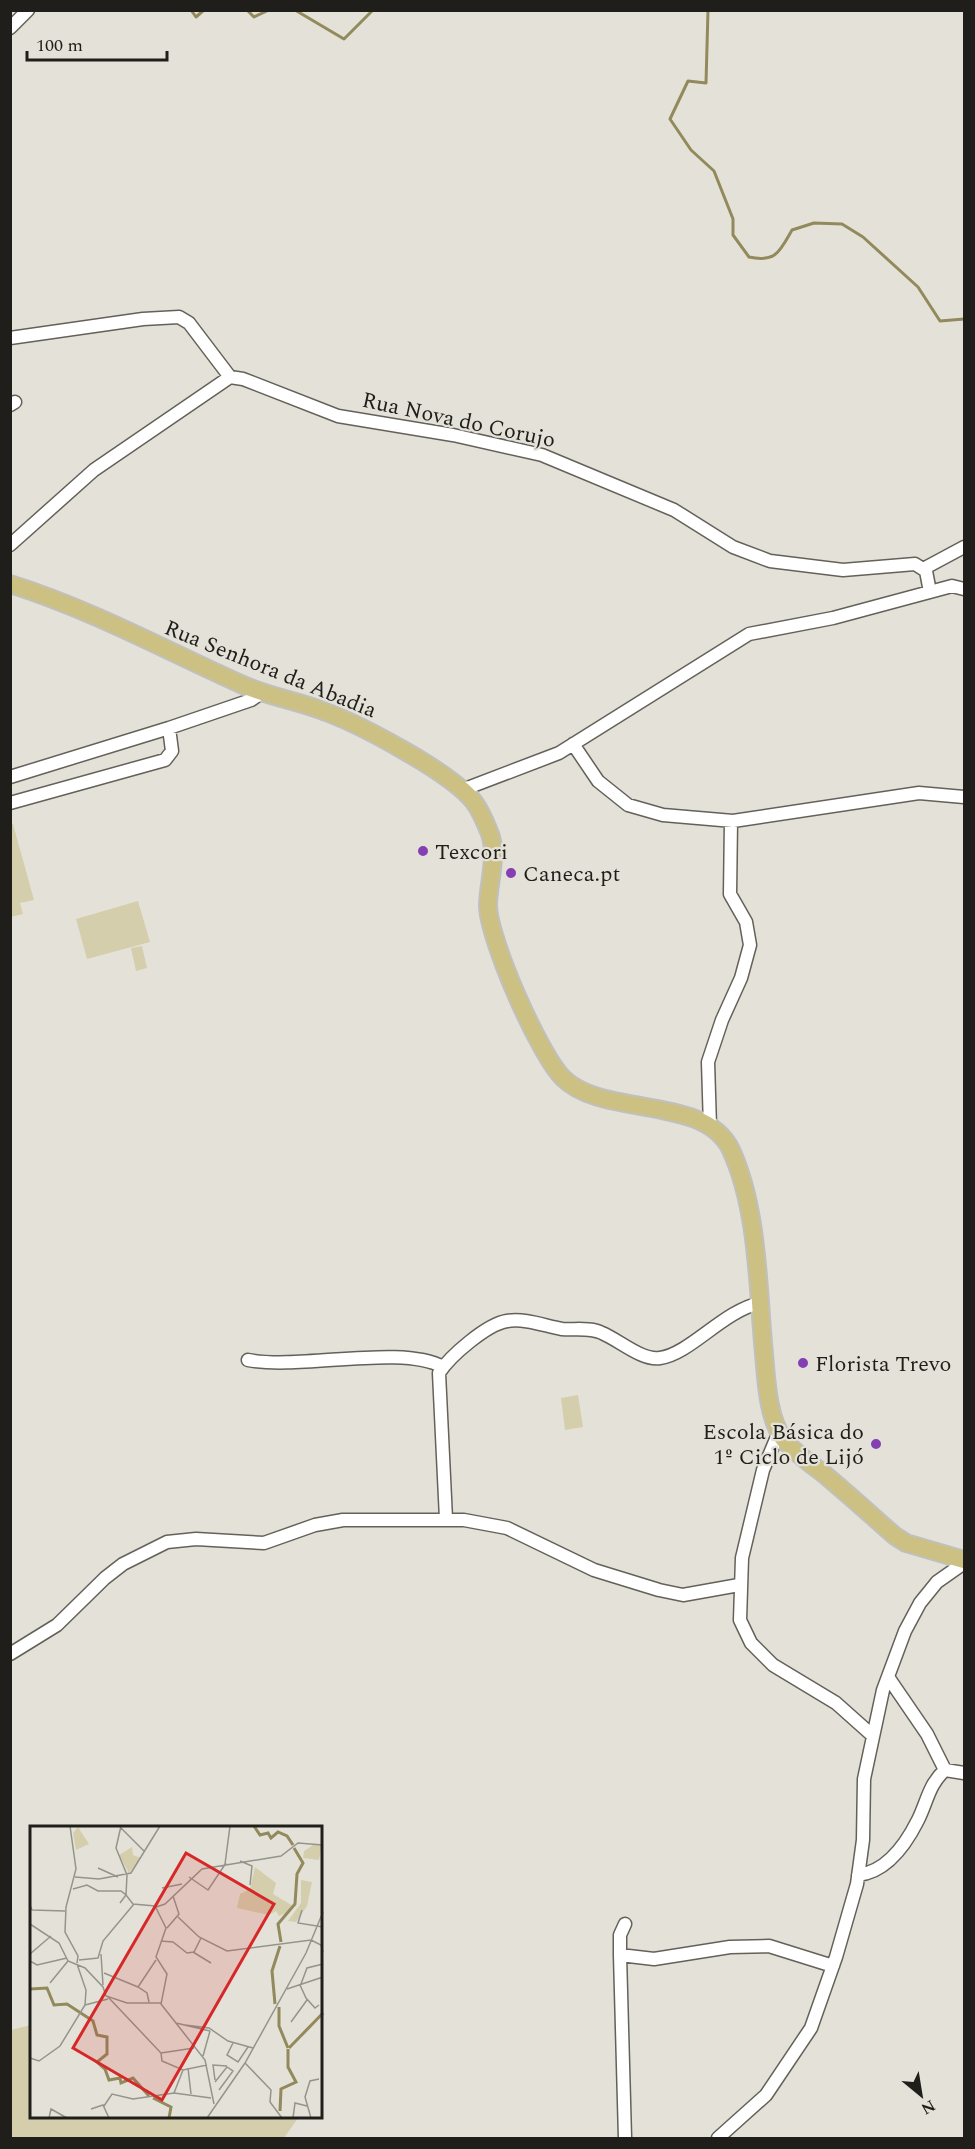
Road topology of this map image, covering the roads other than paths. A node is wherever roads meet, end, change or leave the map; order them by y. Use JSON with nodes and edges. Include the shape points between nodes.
{"nodes":[{"id":1,"x":28,"y":10,"type":"edge"},
{"id":2,"x":10,"y":28,"type":"edge"},
{"id":3,"x":10,"y":338,"type":"edge"},
{"id":4,"x":230,"y":377,"type":"junction"},
{"id":5,"x":10,"y":544,"type":"edge"},
{"id":6,"x":964,"y":547,"type":"edge"},
{"id":7,"x":923,"y":569,"type":"junction"},
{"id":8,"x":10,"y":584,"type":"edge"},
{"id":9,"x":964,"y":589,"type":"edge"},
{"id":10,"x":930,"y":592,"type":"junction"},
{"id":11,"x":261,"y":693,"type":"junction"},
{"id":12,"x":170,"y":728,"type":"junction"},
{"id":13,"x":573,"y":744,"type":"junction"},
{"id":14,"x":10,"y":777,"type":"edge"},
{"id":15,"x":462,"y":790,"type":"junction"},
{"id":16,"x":964,"y":796,"type":"edge"},
{"id":17,"x":10,"y":803,"type":"edge"},
{"id":18,"x":731,"y":821,"type":"junction"},
{"id":19,"x":710,"y":1126,"type":"junction"},
{"id":20,"x":759,"y":1303,"type":"junction"},
{"id":21,"x":248,"y":1360,"type":"dead end"},
{"id":22,"x":443,"y":1367,"type":"junction"},
{"id":23,"x":779,"y":1432,"type":"junction"},
{"id":24,"x":446,"y":1519,"type":"junction"},
{"id":25,"x":964,"y":1561,"type":"edge"},
{"id":26,"x":739,"y":1585,"type":"junction"},
{"id":27,"x":10,"y":1654,"type":"edge"},
{"id":28,"x":888,"y":1677,"type":"junction"},
{"id":29,"x":873,"y":1736,"type":"junction"},
{"id":30,"x":945,"y":1770,"type":"junction"},
{"id":31,"x":964,"y":1773,"type":"edge"},
{"id":32,"x":858,"y":1875,"type":"junction"},
{"id":33,"x":625,"y":1924,"type":"dead end"},
{"id":34,"x":620,"y":1955,"type":"junction"},
{"id":35,"x":832,"y":1966,"type":"junction"},
{"id":36,"x":625,"y":2139,"type":"edge"},
{"id":37,"x":718,"y":2139,"type":"edge"}],
"edges":[{"from":1,"to":2,"type":"street"},
{"from":3,"to":4,"type":"street","via":[[179,317],[189,323]]},
{"from":4,"to":5,"type":"street","via":[[93,470]]},
{"from":4,"to":7,"type":"street","name":"Rua Nova do Corujo","via":[[338,416],[542,455],[674,510],[733,547],[770,561],[843,570],[915,564]]},
{"from":6,"to":7,"type":"street"},
{"from":7,"to":10,"type":"street"},
{"from":8,"to":11,"type":"main road","name":"Rua Senhora da Abadia"},
{"from":9,"to":10,"type":"street","via":[[952,586]]},
{"from":10,"to":13,"type":"street","via":[[739,638]]},
{"from":11,"to":12,"type":"street"},
{"from":11,"to":15,"type":"main road","name":"Rua Senhora da Abadia","via":[[332,713],[401,748]]},
{"from":12,"to":14,"type":"street"},
{"from":12,"to":17,"type":"street","via":[[172,751],[165,760]]},
{"from":13,"to":15,"type":"street","via":[[544,760]]},
{"from":13,"to":18,"type":"street","via":[[598,780],[628,805],[663,814]]},
{"from":15,"to":19,"type":"main road","name":"Rua Senhora da Abadia","via":[[474,802],[492,841],[488,906],[496,944],[553,1065],[576,1087]]},
{"from":16,"to":18,"type":"street","via":[[919,793]]},
{"from":18,"to":19,"type":"street","via":[[730,894],[746,922],[750,945],[708,1062]]},
{"from":19,"to":20,"type":"main road","name":"Rua Senhora da Abadia","via":[[730,1148],[741,1177]]},
{"from":20,"to":22,"type":"street","via":[[747,1306],[660,1358],[645,1356],[599,1331],[508,1321],[492,1327],[448,1359]]},
{"from":20,"to":23,"type":"main road","name":"Rua Senhora da Abadia","via":[[768,1389]]},
{"from":21,"to":22,"type":"street","via":[[411,1359],[430,1360]]},
{"from":22,"to":24,"type":"street","via":[[439,1373]]},
{"from":23,"to":25,"type":"main road","name":"Rua Senhora da Abadia","via":[[895,1536]]},
{"from":23,"to":26,"type":"street","via":[[763,1470]]},
{"from":24,"to":26,"type":"street","via":[[507,1528],[594,1570],[659,1590],[683,1595]]},
{"from":24,"to":27,"type":"street","via":[[344,1520],[315,1525],[264,1543],[196,1539],[166,1542],[123,1564],[57,1625]]},
{"from":25,"to":28,"type":"street","via":[[937,1582],[920,1603]]},
{"from":26,"to":29,"type":"street","via":[[740,1620],[751,1643],[773,1665],[836,1703]]},
{"from":28,"to":29,"type":"street"},
{"from":28,"to":30,"type":"street","via":[[927,1734]]},
{"from":29,"to":32,"type":"street","via":[[864,1779]]},
{"from":30,"to":31,"type":"street"},
{"from":30,"to":32,"type":"street","via":[[935,1779],[918,1821],[892,1858],[868,1874]]},
{"from":32,"to":35,"type":"street"},
{"from":33,"to":34,"type":"street","via":[[620,1935]]},
{"from":34,"to":35,"type":"street","via":[[654,1959],[730,1947],[769,1947]]},
{"from":34,"to":36,"type":"street"},
{"from":35,"to":37,"type":"street","via":[[811,2028],[766,2095]]}]}
